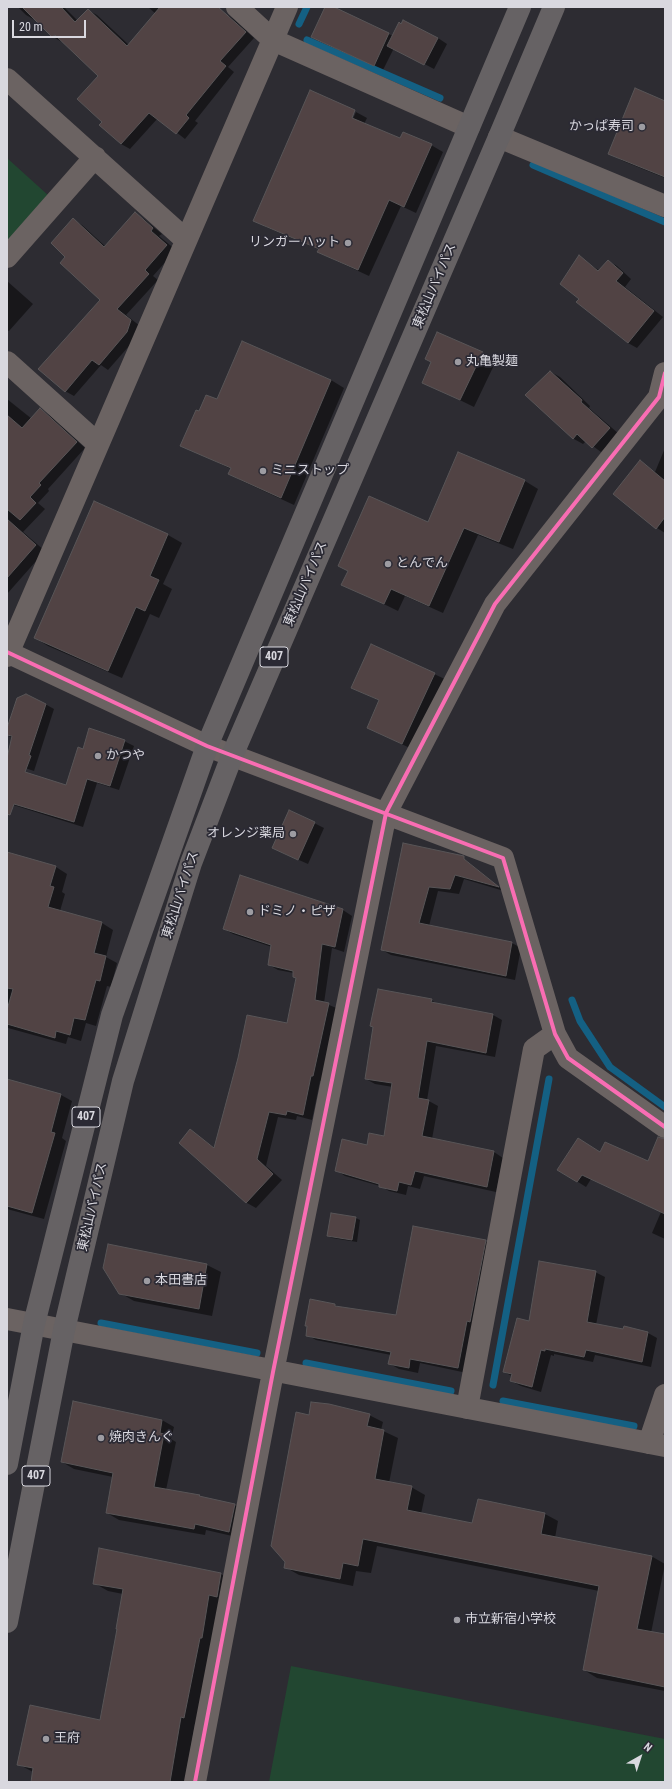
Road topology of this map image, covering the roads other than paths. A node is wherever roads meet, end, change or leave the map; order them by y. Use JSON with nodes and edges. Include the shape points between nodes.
{"nodes":[{"id":1,"x":237,"y":7,"type":"edge"},
{"id":2,"x":287,"y":7,"type":"edge"},
{"id":3,"x":520,"y":7,"type":"edge"},
{"id":4,"x":554,"y":7,"type":"edge"},
{"id":5,"x":273,"y":40,"type":"junction"},
{"id":6,"x":7,"y":79,"type":"edge"},
{"id":7,"x":468,"y":127,"type":"junction"},
{"id":8,"x":499,"y":137,"type":"junction"},
{"id":9,"x":95,"y":157,"type":"junction"},
{"id":10,"x":665,"y":206,"type":"edge"},
{"id":11,"x":186,"y":240,"type":"junction"},
{"id":12,"x":7,"y":257,"type":"edge"},
{"id":13,"x":7,"y":362,"type":"edge"},
{"id":14,"x":665,"y":373,"type":"edge"},
{"id":15,"x":98,"y":444,"type":"junction"},
{"id":16,"x":7,"y":654,"type":"edge"},
{"id":17,"x":207,"y":746,"type":"junction"},
{"id":18,"x":232,"y":756,"type":"junction"},
{"id":19,"x":386,"y":813,"type":"junction"},
{"id":20,"x":555,"y":1034,"type":"junction"},
{"id":21,"x":665,"y":1127,"type":"edge"},
{"id":22,"x":7,"y":1319,"type":"edge"},
{"id":23,"x":34,"y":1324,"type":"junction"},
{"id":24,"x":64,"y":1330,"type":"junction"},
{"id":25,"x":273,"y":1372,"type":"junction"},
{"id":26,"x":665,"y":1395,"type":"edge"},
{"id":27,"x":467,"y":1408,"type":"junction"},
{"id":28,"x":657,"y":1445,"type":"edge"},
{"id":29,"x":7,"y":1464,"type":"edge"},
{"id":30,"x":7,"y":1622,"type":"edge"},
{"id":31,"x":195,"y":1782,"type":"edge"}],
"edges":[{"from":1,"to":5,"type":"street"},
{"from":2,"to":5,"type":"street"},
{"from":3,"to":7,"type":"highway","name":"東松山バイパス","number":"407"},
{"from":4,"to":8,"type":"highway","name":"東松山バイパス","number":"407"},
{"from":5,"to":7,"type":"street"},
{"from":5,"to":11,"type":"street"},
{"from":6,"to":9,"type":"street"},
{"from":7,"to":17,"type":"highway","name":"東松山バイパス","number":"407"},
{"from":8,"to":10,"type":"street"},
{"from":8,"to":18,"type":"highway","name":"東松山バイパス","number":"407"},
{"from":9,"to":11,"type":"street"},
{"from":9,"to":12,"type":"street"},
{"from":11,"to":15,"type":"street"},
{"from":13,"to":15,"type":"street"},
{"from":14,"to":19,"type":"street","via":[[659,397],[495,604]]},
{"from":15,"to":16,"type":"street"},
{"from":16,"to":17,"type":"street"},
{"from":17,"to":18,"type":"street"},
{"from":17,"to":23,"type":"highway","name":"東松山バイパス","number":"407","via":[[112,1015]]},
{"from":18,"to":19,"type":"street"},
{"from":18,"to":24,"type":"highway","name":"東松山バイパス","number":"407","via":[[191,863],[123,1082]]},
{"from":19,"to":20,"type":"street","via":[[503,858]]},
{"from":19,"to":25,"type":"street"},
{"from":20,"to":21,"type":"street","via":[[568,1058]]},
{"from":20,"to":27,"type":"street","via":[[534,1049]]},
{"from":22,"to":23,"type":"street"},
{"from":23,"to":24,"type":"street"},
{"from":23,"to":29,"type":"highway","name":"東松山バイパス","number":"407"},
{"from":24,"to":25,"type":"street"},
{"from":24,"to":30,"type":"highway","name":"東松山バイパス","number":"407"},
{"from":25,"to":27,"type":"street"},
{"from":25,"to":31,"type":"street"},
{"from":26,"to":28,"type":"street"},
{"from":27,"to":28,"type":"street"}]}
